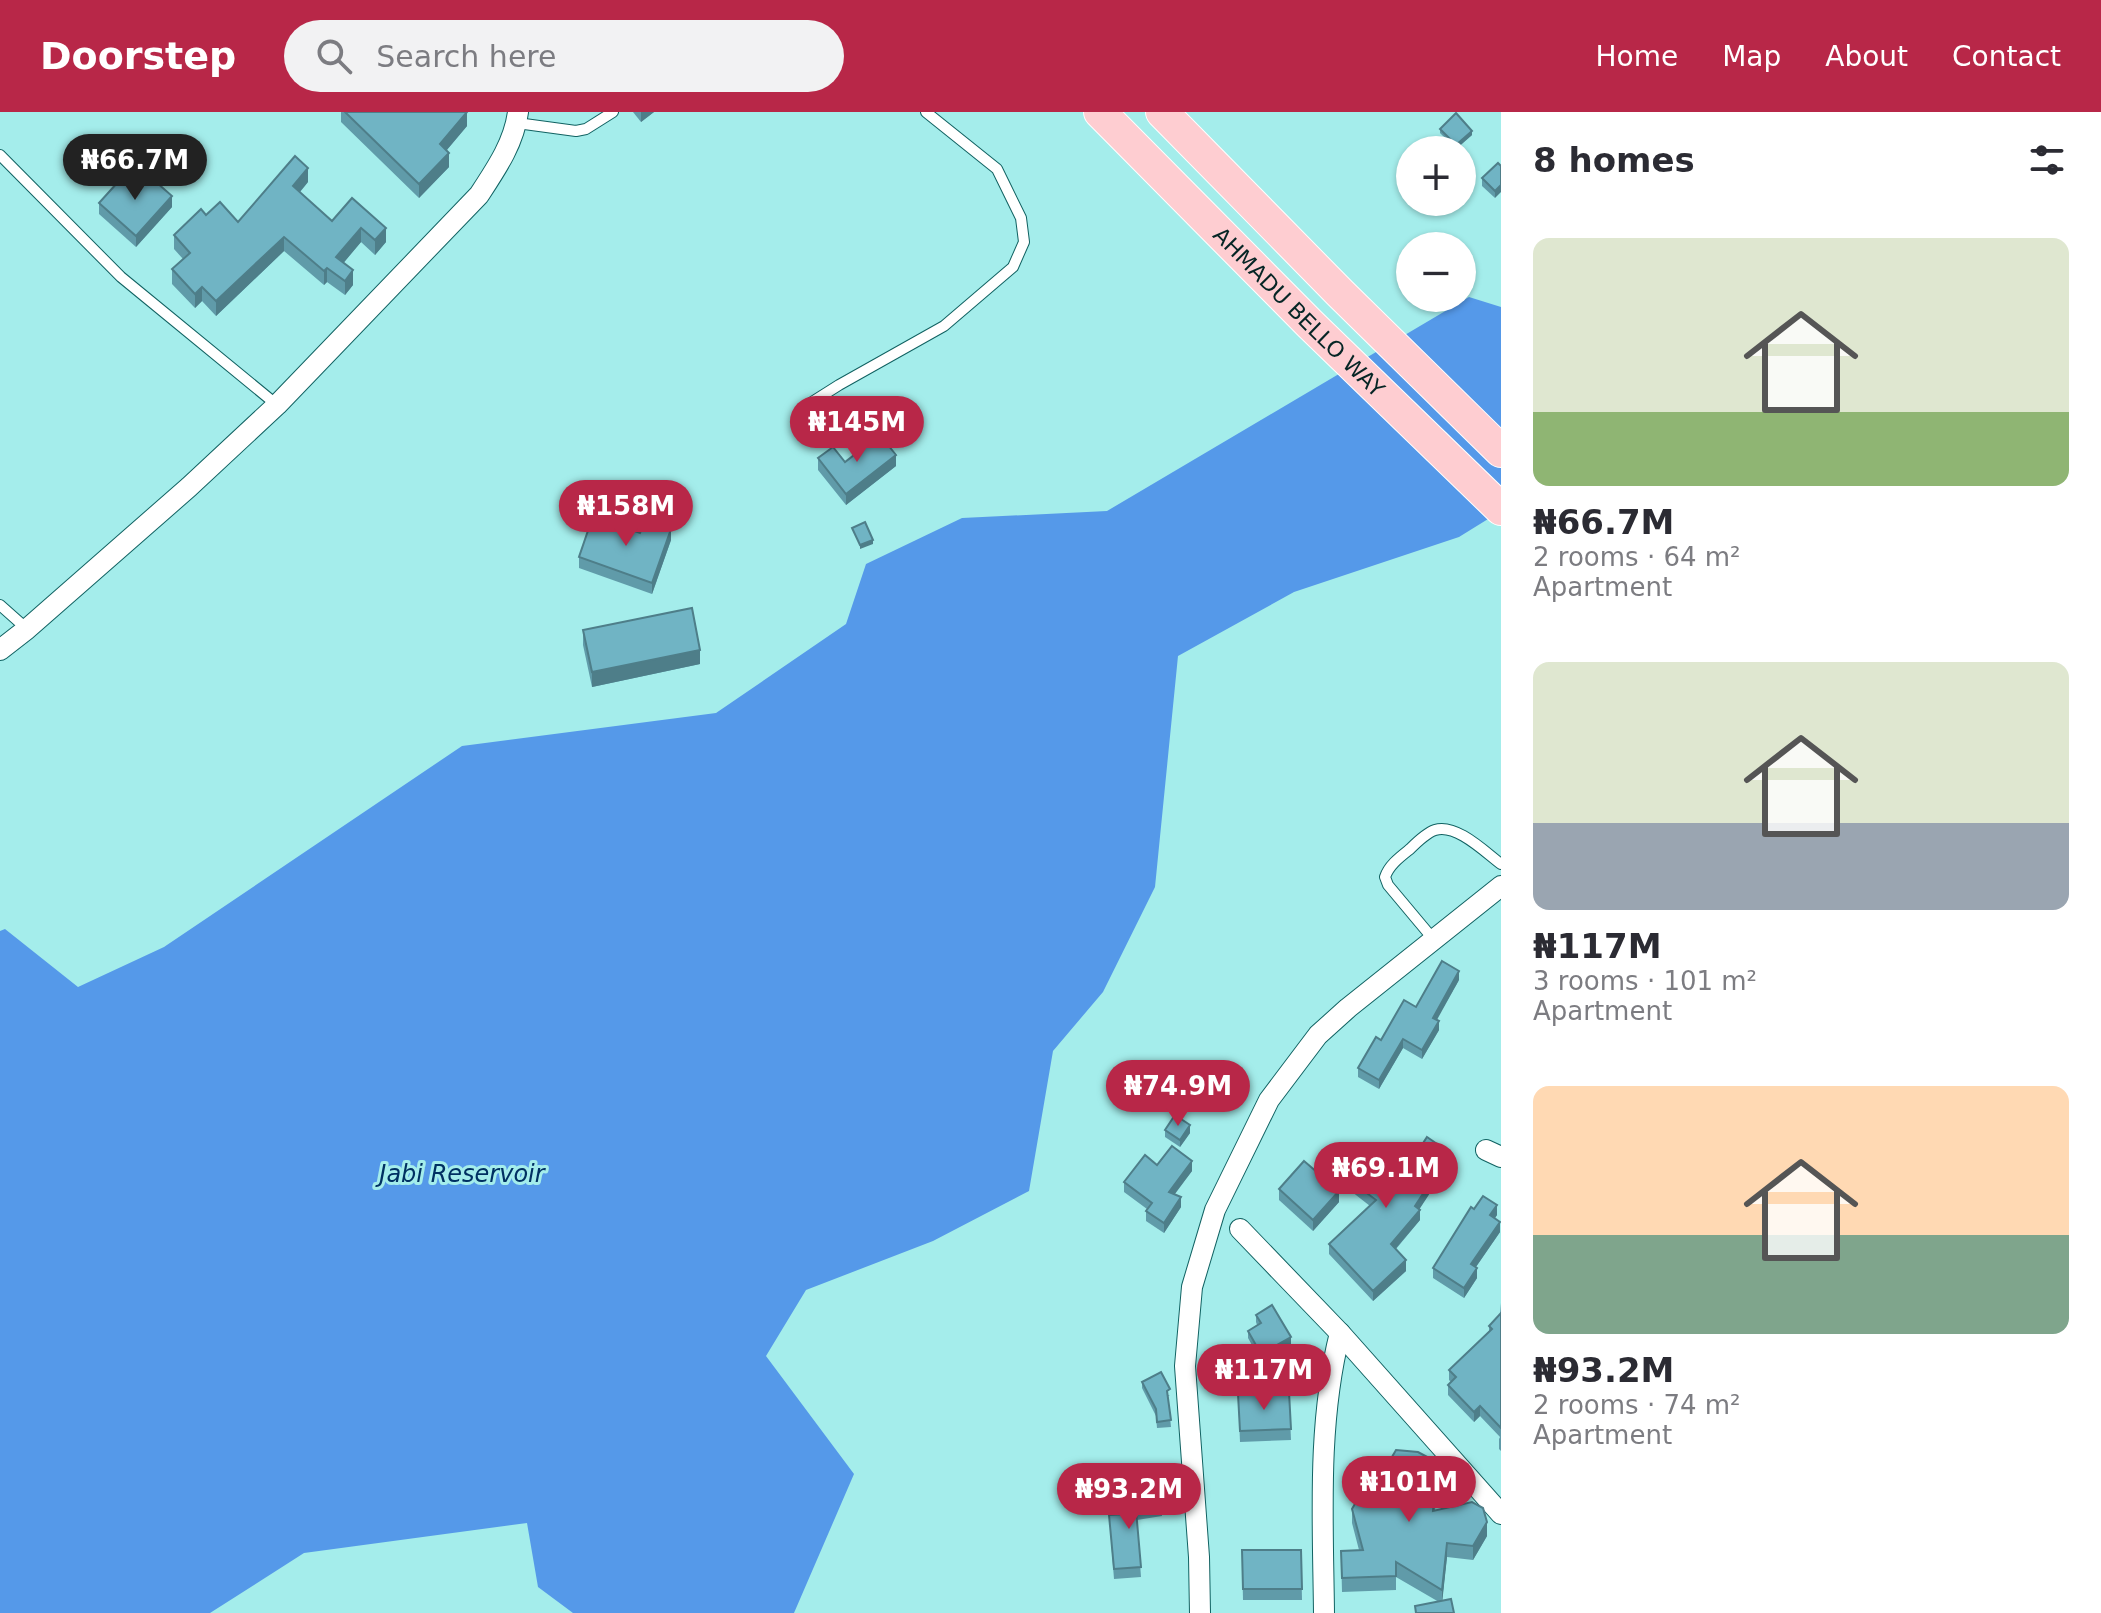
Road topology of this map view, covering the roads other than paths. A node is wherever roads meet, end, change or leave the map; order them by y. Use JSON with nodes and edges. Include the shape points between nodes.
{"nodes":[{"id":1,"x":613,"y":112,"type":"edge"},
{"id":2,"x":926,"y":112,"type":"edge"},
{"id":3,"x":1100,"y":112,"type":"edge"},
{"id":4,"x":1162,"y":112,"type":"edge"},
{"id":5,"x":517,"y":117,"type":"edge"},
{"id":6,"x":0,"y":155,"type":"edge"},
{"id":7,"x":809,"y":404,"type":"dead end"},
{"id":8,"x":277,"y":405,"type":"junction"},
{"id":9,"x":1501,"y":451,"type":"edge"},
{"id":10,"x":1501,"y":509,"type":"edge"},
{"id":11,"x":0,"y":605,"type":"edge"},
{"id":12,"x":27,"y":629,"type":"junction"},
{"id":13,"x":0,"y":650,"type":"edge"},
{"id":14,"x":1501,"y":864,"type":"edge"},
{"id":15,"x":1501,"y":886,"type":"edge"},
{"id":16,"x":1434,"y":940,"type":"junction"},
{"id":17,"x":1240,"y":1229,"type":"dead end"},
{"id":18,"x":1340,"y":1333,"type":"junction"},
{"id":19,"x":1501,"y":1514,"type":"edge"},
{"id":20,"x":1200,"y":1613,"type":"edge"},
{"id":21,"x":1324,"y":1613,"type":"edge"}],
"edges":[{"from":1,"to":5,"type":"lane","via":[[576,131]]},
{"from":2,"to":7,"type":"lane","via":[[997,169],[1021,218],[1024,242],[1013,267],[944,326]]},
{"from":3,"to":10,"type":"main road","name":"AHMADU BELLO WAY"},
{"from":4,"to":9,"type":"main road","name":"AHMADU BELLO WAY"},
{"from":5,"to":8,"type":"street","via":[[504,157],[479,195]]},
{"from":6,"to":8,"type":"lane","via":[[121,277]]},
{"from":8,"to":12,"type":"street"},
{"from":11,"to":12,"type":"lane"},
{"from":12,"to":13,"type":"street"},
{"from":14,"to":16,"type":"lane","via":[[1447,829],[1423,837],[1388,869],[1388,885]]},
{"from":15,"to":16,"type":"street"},
{"from":16,"to":20,"type":"street","via":[[1318,1035],[1269,1100],[1215,1210],[1192,1287],[1185,1366]]},
{"from":17,"to":18,"type":"street"},
{"from":18,"to":19,"type":"street"},
{"from":18,"to":21,"type":"street","via":[[1325,1418]]}]}
